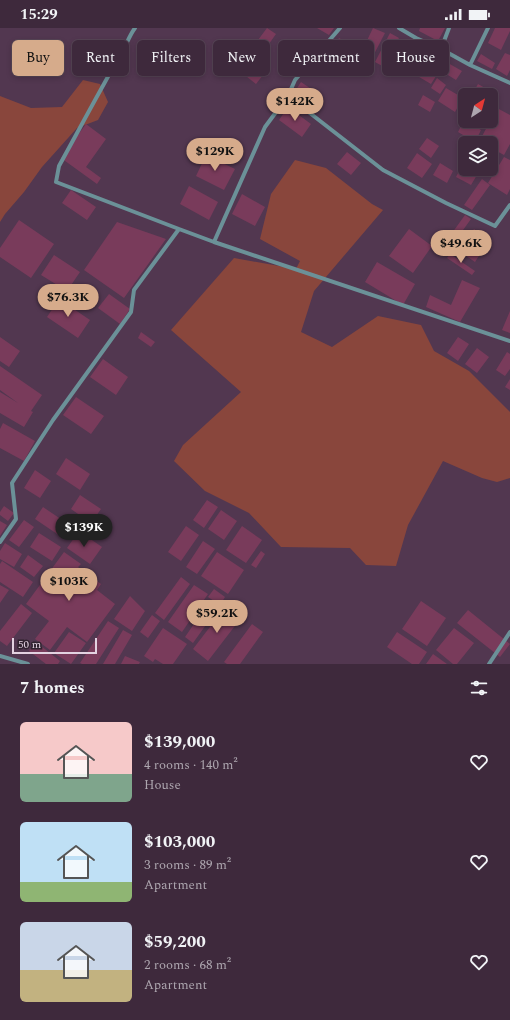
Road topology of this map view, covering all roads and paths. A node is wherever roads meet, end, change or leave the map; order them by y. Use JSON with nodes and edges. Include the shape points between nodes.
{"nodes":[{"id":1,"x":135,"y":28,"type":"edge"},
{"id":2,"x":340,"y":28,"type":"edge"},
{"id":3,"x":399,"y":28,"type":"edge"},
{"id":4,"x":449,"y":28,"type":"edge"},
{"id":5,"x":488,"y":28,"type":"edge"},
{"id":6,"x":421,"y":40,"type":"edge"},
{"id":7,"x":444,"y":40,"type":"edge"},
{"id":8,"x":449,"y":53,"type":"edge"},
{"id":9,"x":470,"y":65,"type":"junction"},
{"id":10,"x":510,"y":83,"type":"edge"},
{"id":11,"x":288,"y":96,"type":"junction"},
{"id":12,"x":510,"y":205,"type":"edge"},
{"id":13,"x":179,"y":229,"type":"junction"},
{"id":14,"x":214,"y":242,"type":"junction"},
{"id":15,"x":510,"y":341,"type":"edge"},
{"id":16,"x":0,"y":542,"type":"edge"},
{"id":17,"x":510,"y":632,"type":"edge"},
{"id":18,"x":0,"y":656,"type":"edge"},
{"id":19,"x":28,"y":664,"type":"edge"},
{"id":20,"x":489,"y":664,"type":"edge"}],
"edges":[{"from":1,"to":13,"type":"street","via":[[59,166],[56,182]]},
{"from":2,"to":11,"type":"street","via":[[295,80]]},
{"from":3,"to":6,"type":"street"},
{"from":4,"to":7,"type":"street"},
{"from":5,"to":9,"type":"street"},
{"from":8,"to":9,"type":"street"},
{"from":9,"to":10,"type":"street"},
{"from":11,"to":12,"type":"street","via":[[383,170],[446,203],[495,226]]},
{"from":11,"to":14,"type":"street","via":[[265,127]]},
{"from":13,"to":14,"type":"street"},
{"from":13,"to":16,"type":"street","via":[[134,290],[131,312],[53,420],[12,483],[16,519]]},
{"from":14,"to":15,"type":"street"},
{"from":17,"to":20,"type":"street"},
{"from":18,"to":19,"type":"street"}]}
